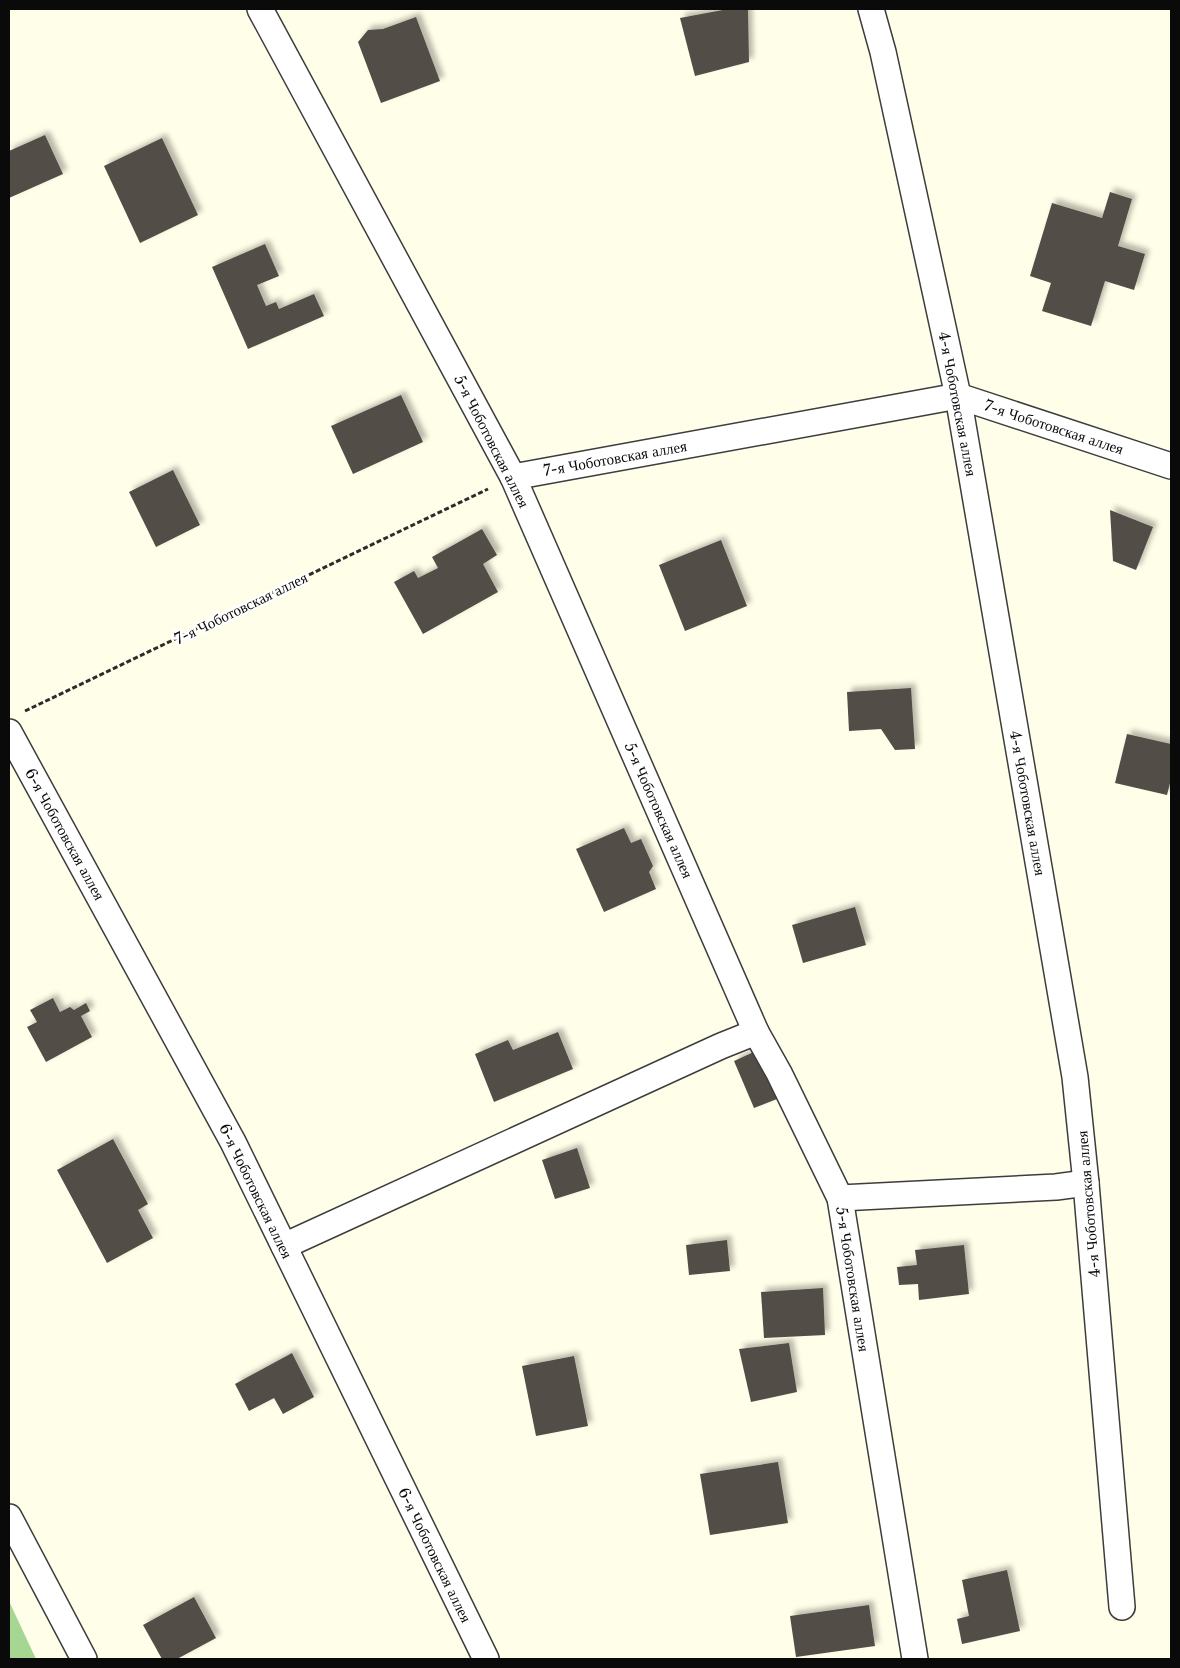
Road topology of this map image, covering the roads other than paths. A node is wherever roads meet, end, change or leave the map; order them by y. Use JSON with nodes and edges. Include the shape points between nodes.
{"nodes":[{"id":1,"x":260,"y":9,"type":"edge"},
{"id":2,"x":871,"y":9,"type":"edge"},
{"id":3,"x":958,"y":396,"type":"junction"},
{"id":4,"x":1171,"y":466,"type":"edge"},
{"id":5,"x":513,"y":477,"type":"junction"},
{"id":6,"x":13,"y":724,"type":"edge"},
{"id":7,"x":756,"y":1032,"type":"junction"},
{"id":8,"x":1086,"y":1184,"type":"junction"},
{"id":9,"x":840,"y":1198,"type":"junction"},
{"id":10,"x":284,"y":1246,"type":"junction"},
{"id":11,"x":9,"y":1517,"type":"edge"},
{"id":12,"x":1122,"y":1607,"type":"dead end"},
{"id":13,"x":84,"y":1659,"type":"edge"},
{"id":14,"x":486,"y":1659,"type":"edge"},
{"id":15,"x":915,"y":1659,"type":"edge"}],
"edges":[{"from":1,"to":5,"type":"street","name":"5-я Чоботовская аллея"},
{"from":2,"to":3,"type":"street","name":"4-я Чоботовская аллея","via":[[884,52]]},
{"from":3,"to":4,"type":"street","name":"7-я Чоботовская аллея"},
{"from":3,"to":5,"type":"street","name":"7-я Чоботовская аллея"},
{"from":3,"to":8,"type":"street","name":"4-я Чоботовская аллея","via":[[1075,1076]]},
{"from":5,"to":7,"type":"street","name":"5-я Чоботовская аллея"},
{"from":6,"to":10,"type":"street","name":"6-я Чоботовская аллея","via":[[233,1142]]},
{"from":7,"to":9,"type":"street","name":"5-я Чоботовская аллея"},
{"from":7,"to":10,"type":"street"},
{"from":8,"to":9,"type":"street"},
{"from":8,"to":12,"type":"street","name":"4-я Чоботовская аллея"},
{"from":9,"to":15,"type":"street","name":"5-я Чоботовская аллея"},
{"from":10,"to":14,"type":"street","name":"6-я Чоботовская аллея"},
{"from":11,"to":13,"type":"street"}]}
